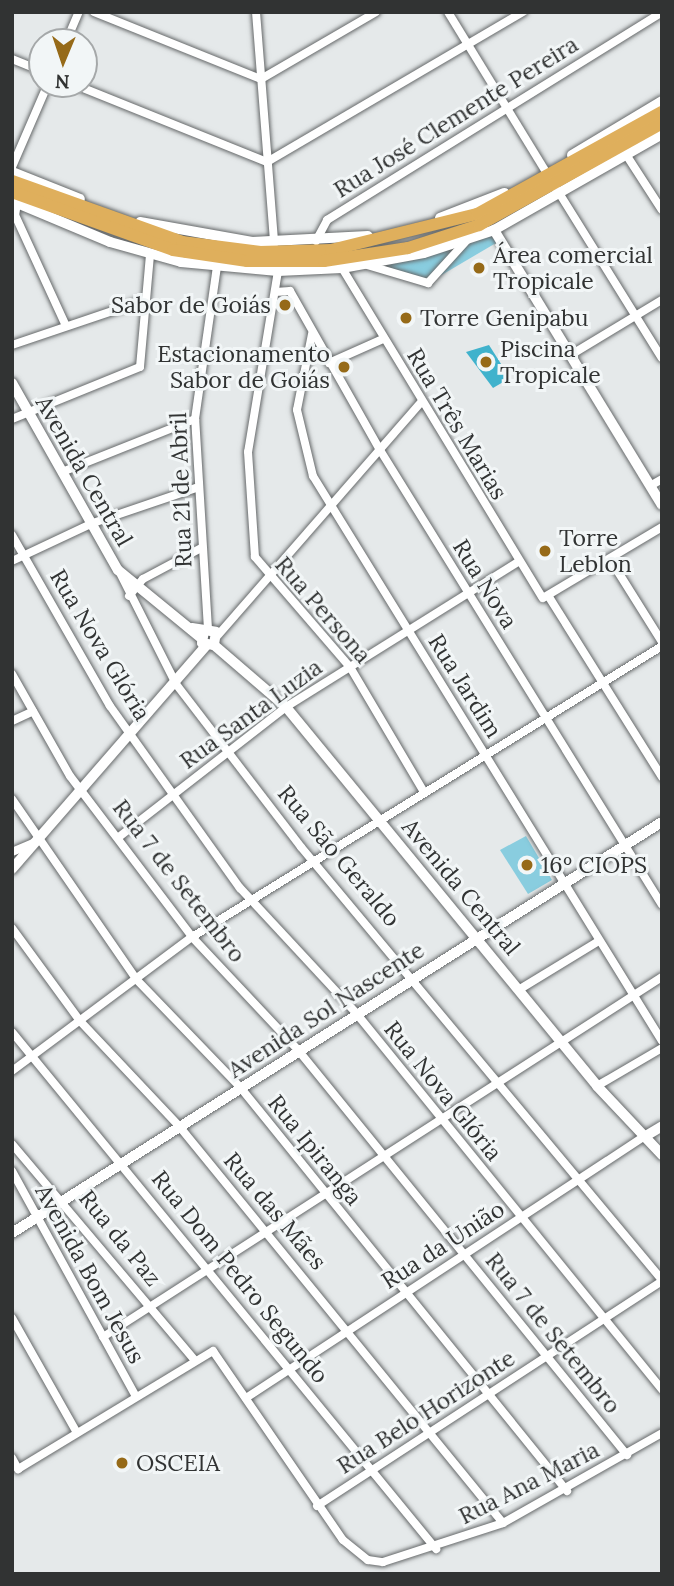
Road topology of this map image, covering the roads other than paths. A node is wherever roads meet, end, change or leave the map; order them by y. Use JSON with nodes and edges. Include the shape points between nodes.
{"nodes":[{"id":1,"x":94,"y":12,"type":"edge"},
{"id":2,"x":256,"y":12,"type":"edge"},
{"id":3,"x":376,"y":12,"type":"edge"},
{"id":4,"x":448,"y":12,"type":"edge"},
{"id":5,"x":523,"y":12,"type":"edge"},
{"id":6,"x":662,"y":12,"type":"edge"},
{"id":7,"x":469,"y":46,"type":"junction"},
{"id":8,"x":261,"y":79,"type":"junction"},
{"id":9,"x":98,"y":94,"type":"edge"},
{"id":10,"x":42,"y":98,"type":"edge"},
{"id":11,"x":662,"y":101,"type":"edge"},
{"id":12,"x":507,"y":109,"type":"junction"},
{"id":13,"x":662,"y":112,"type":"edge"},
{"id":14,"x":662,"y":123,"type":"edge"},
{"id":15,"x":662,"y":134,"type":"edge"},
{"id":16,"x":628,"y":156,"type":"junction"},
{"id":17,"x":267,"y":162,"type":"junction"},
{"id":18,"x":12,"y":167,"type":"edge"},
{"id":19,"x":12,"y":172,"type":"edge"},
{"id":20,"x":12,"y":181,"type":"edge"},
{"id":21,"x":553,"y":183,"type":"junction"},
{"id":22,"x":14,"y":199,"type":"edge"},
{"id":23,"x":472,"y":207,"type":"junction"},
{"id":24,"x":662,"y":210,"type":"edge"},
{"id":25,"x":447,"y":225,"type":"junction"},
{"id":26,"x":407,"y":228,"type":"junction"},
{"id":27,"x":429,"y":230,"type":"junction"},
{"id":28,"x":494,"y":230,"type":"junction"},
{"id":29,"x":207,"y":238,"type":"junction"},
{"id":30,"x":470,"y":238,"type":"junction"},
{"id":31,"x":316,"y":241,"type":"junction"},
{"id":32,"x":252,"y":242,"type":"junction"},
{"id":33,"x":274,"y":243,"type":"junction"},
{"id":34,"x":225,"y":249,"type":"junction"},
{"id":35,"x":150,"y":255,"type":"junction"},
{"id":36,"x":367,"y":265,"type":"junction"},
{"id":37,"x":217,"y":267,"type":"junction"},
{"id":38,"x":342,"y":268,"type":"junction"},
{"id":39,"x":278,"y":271,"type":"junction"},
{"id":40,"x":275,"y":292,"type":"junction"},
{"id":41,"x":145,"y":300,"type":"junction"},
{"id":42,"x":662,"y":300,"type":"edge"},
{"id":43,"x":636,"y":316,"type":"junction"},
{"id":44,"x":66,"y":327,"type":"junction"},
{"id":45,"x":312,"y":334,"type":"junction"},
{"id":46,"x":383,"y":339,"type":"junction"},
{"id":47,"x":12,"y":345,"type":"edge"},
{"id":48,"x":569,"y":356,"type":"junction"},
{"id":49,"x":662,"y":358,"type":"edge"},
{"id":50,"x":329,"y":363,"type":"junction"},
{"id":51,"x":12,"y":383,"type":"edge"},
{"id":52,"x":421,"y":402,"type":"junction"},
{"id":53,"x":26,"y":413,"type":"junction"},
{"id":54,"x":12,"y":419,"type":"edge"},
{"id":55,"x":195,"y":419,"type":"junction"},
{"id":56,"x":380,"y":450,"type":"junction"},
{"id":57,"x":62,"y":472,"type":"junction"},
{"id":58,"x":662,"y":479,"type":"edge"},
{"id":59,"x":650,"y":486,"type":"junction"},
{"id":60,"x":197,"y":488,"type":"junction"},
{"id":61,"x":662,"y":505,"type":"edge"},
{"id":62,"x":332,"y":506,"type":"junction"},
{"id":63,"x":93,"y":523,"type":"junction"},
{"id":64,"x":662,"y":527,"type":"edge"},
{"id":65,"x":12,"y":535,"type":"edge"},
{"id":66,"x":201,"y":548,"type":"junction"},
{"id":67,"x":24,"y":555,"type":"junction"},
{"id":68,"x":610,"y":559,"type":"junction"},
{"id":69,"x":12,"y":561,"type":"edge"},
{"id":70,"x":518,"y":562,"type":"junction"},
{"id":71,"x":118,"y":569,"type":"junction"},
{"id":72,"x":268,"y":579,"type":"junction"},
{"id":73,"x":135,"y":585,"type":"junction"},
{"id":74,"x":468,"y":593,"type":"junction"},
{"id":75,"x":129,"y":596,"type":"junction"},
{"id":76,"x":546,"y":597,"type":"junction"},
{"id":77,"x":408,"y":630,"type":"junction"},
{"id":78,"x":211,"y":639,"type":"junction"},
{"id":79,"x":662,"y":644,"type":"edge"},
{"id":80,"x":350,"y":667,"type":"junction"},
{"id":81,"x":12,"y":674,"type":"edge"},
{"id":82,"x":603,"y":682,"type":"junction"},
{"id":83,"x":177,"y":684,"type":"junction"},
{"id":84,"x":286,"y":706,"type":"junction"},
{"id":85,"x":33,"y":711,"type":"junction"},
{"id":86,"x":545,"y":718,"type":"junction"},
{"id":87,"x":12,"y":721,"type":"edge"},
{"id":88,"x":130,"y":736,"type":"junction"},
{"id":89,"x":229,"y":751,"type":"junction"},
{"id":90,"x":484,"y":755,"type":"junction"},
{"id":91,"x":662,"y":777,"type":"edge"},
{"id":92,"x":83,"y":789,"type":"junction"},
{"id":93,"x":424,"y":792,"type":"junction"},
{"id":94,"x":174,"y":794,"type":"junction"},
{"id":95,"x":12,"y":799,"type":"edge"},
{"id":96,"x":380,"y":819,"type":"junction"},
{"id":97,"x":662,"y":822,"type":"edge"},
{"id":98,"x":118,"y":837,"type":"junction"},
{"id":99,"x":36,"y":842,"type":"junction"},
{"id":100,"x":625,"y":845,"type":"junction"},
{"id":101,"x":12,"y":852,"type":"edge"},
{"id":102,"x":315,"y":859,"type":"junction"},
{"id":103,"x":12,"y":869,"type":"edge"},
{"id":104,"x":563,"y":883,"type":"junction"},
{"id":105,"x":252,"y":899,"type":"junction"},
{"id":106,"x":662,"y":905,"type":"edge"},
{"id":107,"x":12,"y":928,"type":"edge"},
{"id":108,"x":477,"y":936,"type":"junction"},
{"id":109,"x":192,"y":937,"type":"junction"},
{"id":110,"x":599,"y":941,"type":"junction"},
{"id":111,"x":415,"y":976,"type":"junction"},
{"id":112,"x":662,"y":977,"type":"edge"},
{"id":113,"x":136,"y":979,"type":"junction"},
{"id":114,"x":520,"y":989,"type":"junction"},
{"id":115,"x":633,"y":995,"type":"junction"},
{"id":116,"x":356,"y":1013,"type":"junction"},
{"id":117,"x":80,"y":1021,"type":"junction"},
{"id":118,"x":12,"y":1032,"type":"edge"},
{"id":119,"x":561,"y":1040,"type":"junction"},
{"id":120,"x":662,"y":1041,"type":"edge"},
{"id":121,"x":662,"y":1048,"type":"edge"},
{"id":122,"x":298,"y":1050,"type":"junction"},
{"id":123,"x":28,"y":1059,"type":"junction"},
{"id":124,"x":12,"y":1071,"type":"edge"},
{"id":125,"x":499,"y":1079,"type":"junction"},
{"id":126,"x":597,"y":1086,"type":"junction"},
{"id":127,"x":240,"y":1087,"type":"junction"},
{"id":128,"x":439,"y":1116,"type":"junction"},
{"id":129,"x":179,"y":1126,"type":"junction"},
{"id":130,"x":662,"y":1126,"type":"edge"},
{"id":131,"x":644,"y":1137,"type":"junction"},
{"id":132,"x":12,"y":1144,"type":"edge"},
{"id":133,"x":381,"y":1153,"type":"junction"},
{"id":134,"x":662,"y":1155,"type":"edge"},
{"id":135,"x":122,"y":1163,"type":"junction"},
{"id":136,"x":12,"y":1171,"type":"edge"},
{"id":137,"x":580,"y":1179,"type":"junction"},
{"id":138,"x":324,"y":1191,"type":"junction"},
{"id":139,"x":64,"y":1200,"type":"junction"},
{"id":140,"x":522,"y":1217,"type":"junction"},
{"id":141,"x":37,"y":1218,"type":"junction"},
{"id":142,"x":265,"y":1229,"type":"junction"},
{"id":143,"x":12,"y":1233,"type":"edge"},
{"id":144,"x":464,"y":1255,"type":"junction"},
{"id":145,"x":208,"y":1268,"type":"junction"},
{"id":146,"x":662,"y":1280,"type":"edge"},
{"id":147,"x":406,"y":1292,"type":"junction"},
{"id":148,"x":150,"y":1306,"type":"junction"},
{"id":149,"x":12,"y":1318,"type":"edge"},
{"id":150,"x":604,"y":1319,"type":"junction"},
{"id":151,"x":349,"y":1329,"type":"junction"},
{"id":152,"x":103,"y":1337,"type":"junction"},
{"id":153,"x":547,"y":1356,"type":"junction"},
{"id":154,"x":194,"y":1359,"type":"junction"},
{"id":155,"x":290,"y":1368,"type":"junction"},
{"id":156,"x":662,"y":1390,"type":"edge"},
{"id":157,"x":489,"y":1394,"type":"junction"},
{"id":158,"x":135,"y":1395,"type":"junction"},
{"id":159,"x":246,"y":1398,"type":"junction"},
{"id":160,"x":430,"y":1432,"type":"junction"},
{"id":161,"x":77,"y":1433,"type":"junction"},
{"id":162,"x":662,"y":1433,"type":"edge"},
{"id":163,"x":627,"y":1455,"type":"junction"},
{"id":164,"x":12,"y":1458,"type":"edge"},
{"id":165,"x":372,"y":1470,"type":"junction"},
{"id":166,"x":567,"y":1491,"type":"junction"},
{"id":167,"x":317,"y":1506,"type":"junction"},
{"id":168,"x":503,"y":1523,"type":"junction"},
{"id":169,"x":436,"y":1549,"type":"junction"}],
"edges":[{"from":1,"to":8,"type":"street"},
{"from":2,"to":8,"type":"street"},
{"from":3,"to":8,"type":"street"},
{"from":4,"to":7,"type":"street"},
{"from":5,"to":7,"type":"street"},
{"from":6,"to":12,"type":"street","name":"Rua José Clemente Pereira"},
{"from":7,"to":12,"type":"street"},
{"from":7,"to":17,"type":"street"},
{"from":8,"to":17,"type":"street"},
{"from":9,"to":17,"type":"street"},
{"from":10,"to":18,"type":"street"},
{"from":11,"to":21,"type":"street"},
{"from":12,"to":21,"type":"street"},
{"from":12,"to":31,"type":"street","name":"Rua José Clemente Pereira","via":[[327,220]]},
{"from":13,"to":21,"type":"highway"},
{"from":14,"to":21,"type":"highway"},
{"from":15,"to":16,"type":"street"},
{"from":16,"to":21,"type":"street"},
{"from":16,"to":24,"type":"street"},
{"from":17,"to":33,"type":"street"},
{"from":19,"to":29,"type":"street","via":[[138,221]]},
{"from":20,"to":34,"type":"highway","via":[[135,229]]},
{"from":21,"to":22,"type":"highway","via":[[479,226],[408,248],[281,263],[148,243]]},
{"from":21,"to":23,"type":"street"},
{"from":21,"to":25,"type":"highway"},
{"from":21,"to":28,"type":"street"},
{"from":21,"to":43,"type":"street"},
{"from":22,"to":35,"type":"street"},
{"from":22,"to":44,"type":"street","via":[[15,215]]},
{"from":23,"to":25,"type":"highway"},
{"from":23,"to":26,"type":"street"},
{"from":25,"to":27,"type":"highway"},
{"from":26,"to":27,"type":"highway"},
{"from":26,"to":31,"type":"street"},
{"from":27,"to":34,"type":"highway","via":[[331,250]]},
{"from":28,"to":30,"type":"street"},
{"from":28,"to":48,"type":"street"},
{"from":29,"to":32,"type":"street"},
{"from":29,"to":34,"type":"highway"},
{"from":30,"to":36,"type":"street"},
{"from":30,"to":36,"type":"street","via":[[428,283]]},
{"from":31,"to":33,"type":"street"},
{"from":32,"to":33,"type":"street"},
{"from":32,"to":34,"type":"highway"},
{"from":35,"to":37,"type":"street"},
{"from":35,"to":41,"type":"street"},
{"from":36,"to":38,"type":"street"},
{"from":37,"to":39,"type":"street"},
{"from":37,"to":55,"type":"street","name":"Rua 21 de Abril"},
{"from":38,"to":39,"type":"street"},
{"from":38,"to":46,"type":"street","name":"Rua Três Marias"},
{"from":39,"to":40,"type":"street","name":"Rua Persona"},
{"from":40,"to":45,"type":"street","name":"Rua Nova","via":[[290,291]]},
{"from":40,"to":72,"type":"street","name":"Rua Persona","via":[[248,452],[255,557]]},
{"from":41,"to":44,"type":"street"},
{"from":41,"to":53,"type":"street","via":[[141,367]]},
{"from":42,"to":43,"type":"street"},
{"from":43,"to":48,"type":"street"},
{"from":43,"to":49,"type":"street"},
{"from":44,"to":47,"type":"street"},
{"from":45,"to":50,"type":"street","name":"Rua Nova"},
{"from":45,"to":62,"type":"street","name":"Rua Jardim","via":[[297,410],[313,476]]},
{"from":46,"to":50,"type":"street"},
{"from":46,"to":52,"type":"street","name":"Rua Três Marias"},
{"from":48,"to":59,"type":"street"},
{"from":50,"to":56,"type":"street","name":"Rua Nova"},
{"from":51,"to":53,"type":"street","name":"Avenida Central"},
{"from":52,"to":56,"type":"street"},
{"from":52,"to":70,"type":"street","name":"Rua Três Marias"},
{"from":53,"to":54,"type":"street"},
{"from":53,"to":57,"type":"street","name":"Avenida Central"},
{"from":55,"to":57,"type":"street"},
{"from":55,"to":60,"type":"street","name":"Rua 21 de Abril"},
{"from":56,"to":62,"type":"street"},
{"from":56,"to":74,"type":"street","name":"Rua Nova"},
{"from":57,"to":63,"type":"street","name":"Avenida Central"},
{"from":58,"to":59,"type":"street"},
{"from":59,"to":61,"type":"street"},
{"from":60,"to":63,"type":"street"},
{"from":60,"to":66,"type":"street","name":"Rua 21 de Abril"},
{"from":62,"to":72,"type":"street"},
{"from":62,"to":77,"type":"street","name":"Rua Jardim"},
{"from":63,"to":67,"type":"street"},
{"from":63,"to":71,"type":"street","name":"Avenida Central"},
{"from":64,"to":68,"type":"street"},
{"from":65,"to":67,"type":"street","name":"Rua Nova Glória"},
{"from":66,"to":73,"type":"street"},
{"from":66,"to":78,"type":"street","name":"Rua 21 de Abril"},
{"from":67,"to":69,"type":"street"},
{"from":67,"to":88,"type":"street","name":"Rua Nova Glória"},
{"from":68,"to":76,"type":"street"},
{"from":68,"to":79,"type":"street"},
{"from":70,"to":74,"type":"street","name":"Rua Santa Luzia"},
{"from":70,"to":76,"type":"street","name":"Rua Três Marias"},
{"from":71,"to":73,"type":"street","name":"Avenida Central"},
{"from":71,"to":75,"type":"street","name":"Rua São Geraldo"},
{"from":72,"to":78,"type":"street"},
{"from":72,"to":80,"type":"street","name":"Rua Persona"},
{"from":73,"to":75,"type":"street"},
{"from":73,"to":78,"type":"street","name":"Avenida Central"},
{"from":74,"to":77,"type":"street","name":"Rua Santa Luzia"},
{"from":74,"to":86,"type":"street","name":"Rua Nova"},
{"from":75,"to":83,"type":"street","name":"Rua São Geraldo"},
{"from":76,"to":82,"type":"street","name":"Rua Três Marias"},
{"from":77,"to":80,"type":"street","name":"Rua Santa Luzia"},
{"from":77,"to":90,"type":"street","name":"Rua Jardim"},
{"from":78,"to":83,"type":"street"},
{"from":78,"to":84,"type":"street","name":"Avenida Central"},
{"from":79,"to":82,"type":"street"},
{"from":80,"to":84,"type":"street","name":"Rua Santa Luzia"},
{"from":80,"to":93,"type":"street","name":"Rua Persona"},
{"from":81,"to":85,"type":"street","name":"Rua 7 de Setembro"},
{"from":82,"to":86,"type":"street"},
{"from":82,"to":91,"type":"street","name":"Rua Três Marias"},
{"from":83,"to":88,"type":"street"},
{"from":83,"to":89,"type":"street","name":"Rua São Geraldo"},
{"from":84,"to":89,"type":"street","name":"Rua Santa Luzia"},
{"from":84,"to":96,"type":"street","name":"Avenida Central"},
{"from":85,"to":87,"type":"street"},
{"from":85,"to":92,"type":"street","name":"Rua 7 de Setembro"},
{"from":86,"to":90,"type":"street"},
{"from":86,"to":100,"type":"street","name":"Rua Nova"},
{"from":88,"to":92,"type":"street"},
{"from":88,"to":94,"type":"street","name":"Rua Nova Glória"},
{"from":89,"to":94,"type":"street","name":"Rua Santa Luzia"},
{"from":89,"to":102,"type":"street","name":"Rua São Geraldo"},
{"from":90,"to":93,"type":"street"},
{"from":90,"to":104,"type":"street","name":"Rua Jardim"},
{"from":92,"to":98,"type":"street","name":"Rua 7 de Setembro"},
{"from":92,"to":99,"type":"street"},
{"from":93,"to":96,"type":"street"},
{"from":94,"to":98,"type":"street","name":"Rua Santa Luzia"},
{"from":94,"to":105,"type":"street","name":"Rua Nova Glória"},
{"from":95,"to":99,"type":"street","name":"Rua Ipiranga"},
{"from":96,"to":102,"type":"street"},
{"from":96,"to":108,"type":"street","name":"Avenida Central"},
{"from":97,"to":100,"type":"street","name":"Avenida Sol Nascente"},
{"from":98,"to":109,"type":"street","name":"Rua 7 de Setembro"},
{"from":99,"to":101,"type":"street"},
{"from":99,"to":103,"type":"street"},
{"from":99,"to":113,"type":"street","name":"Rua Ipiranga"},
{"from":100,"to":104,"type":"street","name":"Avenida Sol Nascente"},
{"from":100,"to":106,"type":"street","name":"Rua Nova"},
{"from":102,"to":105,"type":"street"},
{"from":102,"to":111,"type":"street","name":"Rua São Geraldo"},
{"from":104,"to":108,"type":"street","name":"Avenida Sol Nascente"},
{"from":104,"to":110,"type":"street","name":"Rua Jardim"},
{"from":105,"to":109,"type":"street"},
{"from":105,"to":116,"type":"street","name":"Rua Nova Glória"},
{"from":107,"to":117,"type":"street","name":"Rua das Mães"},
{"from":108,"to":111,"type":"street","name":"Avenida Sol Nascente"},
{"from":108,"to":114,"type":"street","name":"Avenida Central"},
{"from":109,"to":113,"type":"street"},
{"from":109,"to":122,"type":"street","name":"Rua 7 de Setembro"},
{"from":110,"to":114,"type":"street"},
{"from":110,"to":115,"type":"street","name":"Rua Jardim"},
{"from":111,"to":116,"type":"street","name":"Avenida Sol Nascente"},
{"from":111,"to":125,"type":"street","name":"Rua São Geraldo"},
{"from":112,"to":115,"type":"street"},
{"from":113,"to":117,"type":"street"},
{"from":113,"to":127,"type":"street","name":"Rua Ipiranga"},
{"from":114,"to":119,"type":"street","name":"Avenida Central"},
{"from":115,"to":119,"type":"street"},
{"from":115,"to":120,"type":"street","name":"Rua Jardim"},
{"from":116,"to":122,"type":"street","name":"Avenida Sol Nascente"},
{"from":116,"to":128,"type":"street","name":"Rua Nova Glória"},
{"from":117,"to":123,"type":"street"},
{"from":117,"to":129,"type":"street","name":"Rua das Mães"},
{"from":118,"to":123,"type":"street","name":"Rua Dom Pedro Segundo"},
{"from":119,"to":125,"type":"street"},
{"from":119,"to":126,"type":"street","name":"Avenida Central"},
{"from":121,"to":126,"type":"street"},
{"from":122,"to":127,"type":"street","name":"Avenida Sol Nascente"},
{"from":122,"to":133,"type":"street","name":"Rua 7 de Setembro"},
{"from":123,"to":124,"type":"street"},
{"from":123,"to":135,"type":"street","name":"Rua Dom Pedro Segundo"},
{"from":125,"to":128,"type":"street"},
{"from":125,"to":137,"type":"street","name":"Rua São Geraldo"},
{"from":126,"to":131,"type":"street","name":"Avenida Central"},
{"from":127,"to":129,"type":"street","name":"Avenida Sol Nascente"},
{"from":127,"to":138,"type":"street","name":"Rua Ipiranga"},
{"from":128,"to":133,"type":"street"},
{"from":128,"to":140,"type":"street","name":"Rua Nova Glória"},
{"from":129,"to":135,"type":"street","name":"Avenida Sol Nascente"},
{"from":129,"to":142,"type":"street","name":"Rua das Mães"},
{"from":130,"to":131,"type":"street","name":"Rua da União"},
{"from":131,"to":134,"type":"street","name":"Avenida Central"},
{"from":131,"to":137,"type":"street","name":"Rua da União"},
{"from":132,"to":139,"type":"street","name":"Rua da Paz"},
{"from":133,"to":138,"type":"street"},
{"from":133,"to":144,"type":"street","name":"Rua 7 de Setembro"},
{"from":135,"to":139,"type":"street","name":"Avenida Sol Nascente"},
{"from":135,"to":145,"type":"street","name":"Rua Dom Pedro Segundo"},
{"from":136,"to":141,"type":"street","name":"Avenida Bom Jesus"},
{"from":137,"to":140,"type":"street","name":"Rua da União"},
{"from":137,"to":146,"type":"street","name":"Rua São Geraldo"},
{"from":138,"to":142,"type":"street"},
{"from":138,"to":147,"type":"street","name":"Rua Ipiranga"},
{"from":139,"to":141,"type":"street","name":"Avenida Sol Nascente"},
{"from":139,"to":148,"type":"street","name":"Rua da Paz"},
{"from":140,"to":144,"type":"street","name":"Rua da União"},
{"from":140,"to":150,"type":"street","name":"Rua Nova Glória"},
{"from":141,"to":143,"type":"street","name":"Avenida Sol Nascente"},
{"from":141,"to":152,"type":"street","name":"Avenida Bom Jesus"},
{"from":142,"to":145,"type":"street"},
{"from":142,"to":151,"type":"street","name":"Rua das Mães"},
{"from":144,"to":147,"type":"street","name":"Rua da União"},
{"from":144,"to":153,"type":"street","name":"Rua 7 de Setembro"},
{"from":145,"to":148,"type":"street"},
{"from":145,"to":155,"type":"street","name":"Rua Dom Pedro Segundo"},
{"from":146,"to":150,"type":"street","name":"Rua Belo Horizonte"},
{"from":147,"to":151,"type":"street","name":"Rua da União"},
{"from":147,"to":157,"type":"street","name":"Rua Ipiranga"},
{"from":148,"to":152,"type":"street"},
{"from":148,"to":154,"type":"street","name":"Rua da Paz"},
{"from":149,"to":161,"type":"street"},
{"from":150,"to":153,"type":"street","name":"Rua Belo Horizonte"},
{"from":150,"to":156,"type":"street","name":"Rua Nova Glória"},
{"from":151,"to":155,"type":"street","name":"Rua da União"},
{"from":151,"to":160,"type":"street","name":"Rua das Mães"},
{"from":152,"to":158,"type":"street","name":"Avenida Bom Jesus"},
{"from":153,"to":157,"type":"street","name":"Rua Belo Horizonte"},
{"from":153,"to":163,"type":"street","name":"Rua 7 de Setembro"},
{"from":154,"to":158,"type":"street"},
{"from":154,"to":159,"type":"street","via":[[213,1351]]},
{"from":155,"to":159,"type":"street","name":"Rua da União"},
{"from":155,"to":165,"type":"street","name":"Rua Dom Pedro Segundo"},
{"from":157,"to":160,"type":"street","name":"Rua Belo Horizonte"},
{"from":157,"to":166,"type":"street","name":"Rua Ipiranga"},
{"from":158,"to":161,"type":"street"},
{"from":159,"to":167,"type":"street"},
{"from":160,"to":165,"type":"street","name":"Rua Belo Horizonte"},
{"from":160,"to":168,"type":"street","name":"Rua das Mães"},
{"from":161,"to":164,"type":"street","via":[[18,1469]]},
{"from":162,"to":163,"type":"street","name":"Rua Ana Maria"},
{"from":163,"to":166,"type":"street","name":"Rua Ana Maria"},
{"from":165,"to":167,"type":"street","name":"Rua Belo Horizonte"},
{"from":165,"to":169,"type":"street","name":"Rua Dom Pedro Segundo"},
{"from":166,"to":168,"type":"street","name":"Rua Ana Maria"},
{"from":167,"to":169,"type":"street","name":"Rua Ana Maria","via":[[368,1560]]},
{"from":168,"to":169,"type":"street","name":"Rua Ana Maria"}]}
